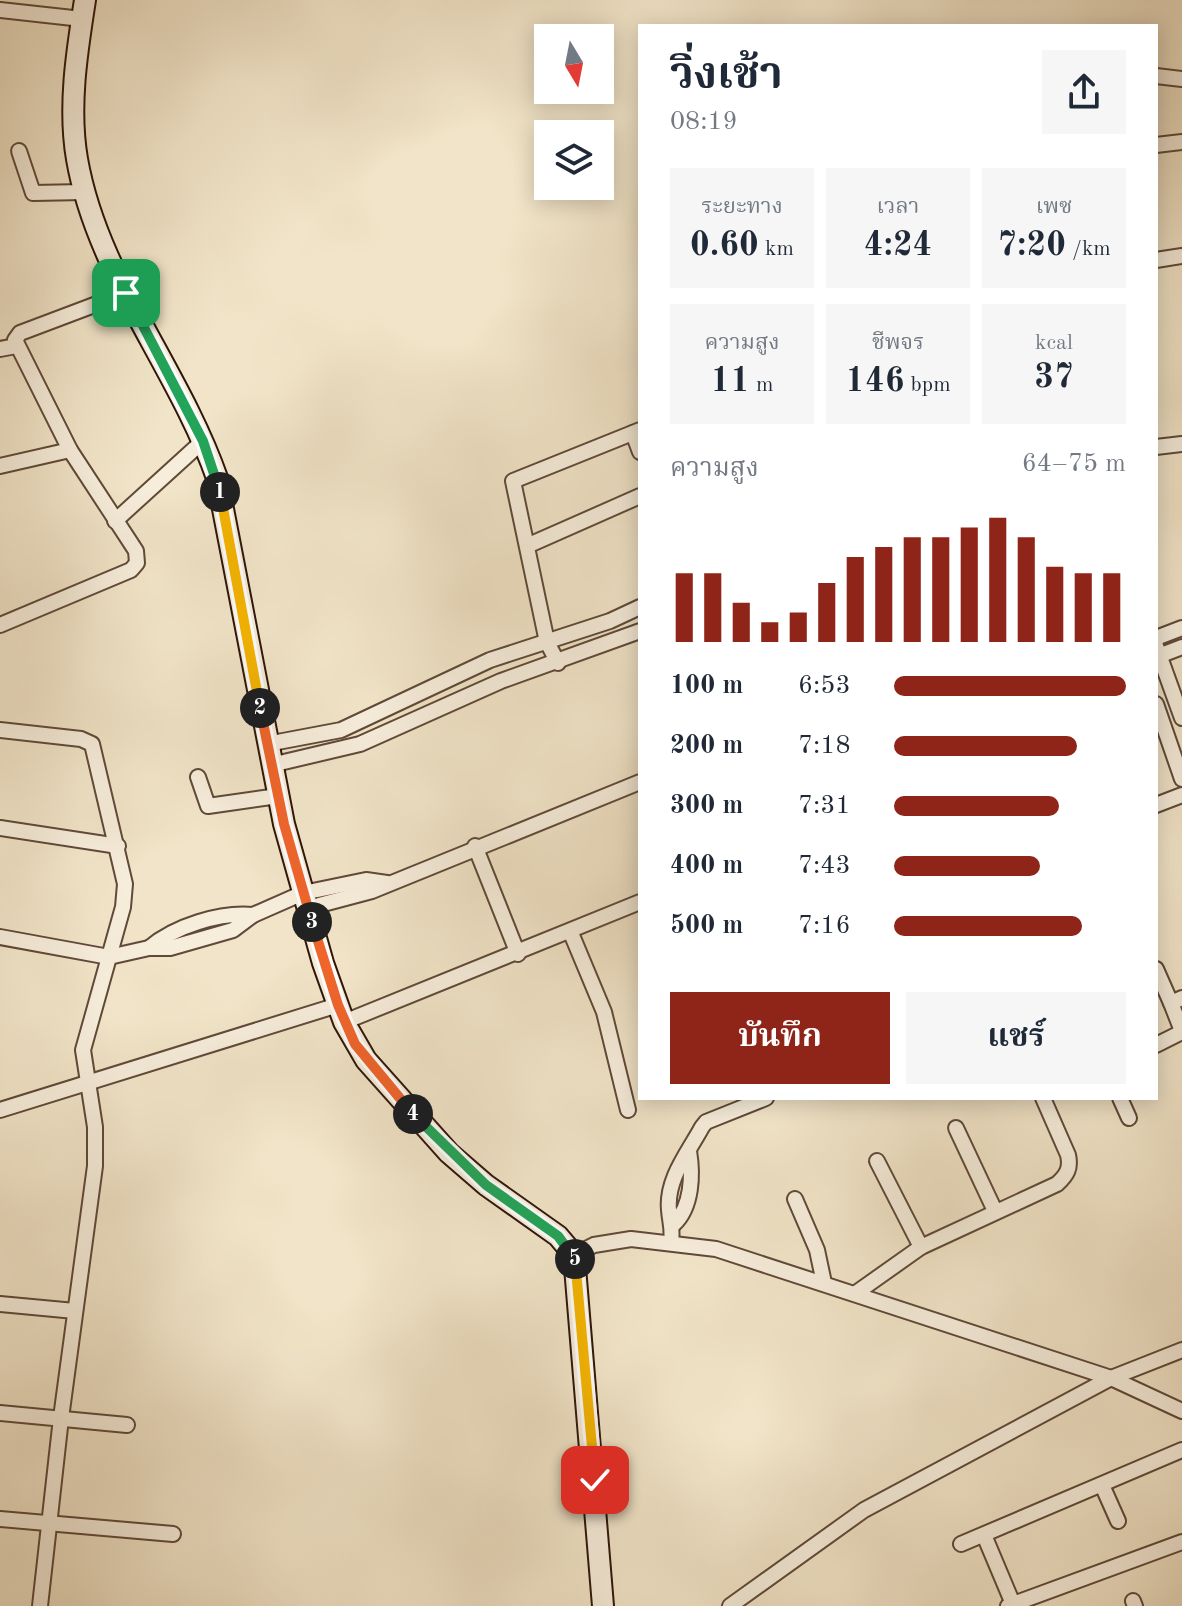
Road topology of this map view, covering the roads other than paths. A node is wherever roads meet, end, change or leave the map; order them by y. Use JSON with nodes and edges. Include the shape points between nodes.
{"nodes":[{"id":1,"x":0,"y":10,"type":"edge"},
{"id":2,"x":84,"y":10,"type":"edge"},
{"id":3,"x":1158,"y":76,"type":"edge"},
{"id":4,"x":1182,"y":79,"type":"edge"},
{"id":5,"x":1182,"y":142,"type":"edge"},
{"id":6,"x":1158,"y":145,"type":"edge"},
{"id":7,"x":19,"y":151,"type":"dead end"},
{"id":8,"x":84,"y":192,"type":"junction"},
{"id":9,"x":1182,"y":256,"type":"edge"},
{"id":10,"x":1158,"y":260,"type":"edge"},
{"id":11,"x":126,"y":293,"type":"junction"},
{"id":12,"x":16,"y":346,"type":"junction"},
{"id":13,"x":0,"y":349,"type":"edge"},
{"id":14,"x":636,"y":431,"type":"edge"},
{"id":15,"x":203,"y":441,"type":"junction"},
{"id":16,"x":1182,"y":444,"type":"edge"},
{"id":17,"x":1158,"y":447,"type":"edge"},
{"id":18,"x":70,"y":450,"type":"junction"},
{"id":19,"x":0,"y":466,"type":"edge"},
{"id":20,"x":638,"y":497,"type":"edge"},
{"id":21,"x":115,"y":521,"type":"junction"},
{"id":22,"x":529,"y":545,"type":"junction"},
{"id":23,"x":638,"y":608,"type":"edge"},
{"id":24,"x":0,"y":625,"type":"edge"},
{"id":25,"x":1182,"y":628,"type":"edge"},
{"id":26,"x":638,"y":632,"type":"edge"},
{"id":27,"x":1158,"y":637,"type":"edge"},
{"id":28,"x":547,"y":642,"type":"junction"},
{"id":29,"x":1182,"y":647,"type":"edge"},
{"id":30,"x":1158,"y":653,"type":"edge"},
{"id":31,"x":1158,"y":656,"type":"edge"},
{"id":32,"x":558,"y":663,"type":"junction"},
{"id":33,"x":1158,"y":710,"type":"edge"},
{"id":34,"x":1182,"y":718,"type":"edge"},
{"id":35,"x":0,"y":730,"type":"edge"},
{"id":36,"x":269,"y":754,"type":"junction"},
{"id":37,"x":1181,"y":774,"type":"edge"},
{"id":38,"x":198,"y":777,"type":"dead end"},
{"id":39,"x":638,"y":783,"type":"edge"},
{"id":40,"x":1182,"y":795,"type":"edge"},
{"id":41,"x":278,"y":796,"type":"junction"},
{"id":42,"x":1158,"y":804,"type":"edge"},
{"id":43,"x":0,"y":828,"type":"edge"},
{"id":44,"x":118,"y":846,"type":"junction"},
{"id":45,"x":475,"y":846,"type":"junction"},
{"id":46,"x":305,"y":900,"type":"junction"},
{"id":47,"x":638,"y":903,"type":"edge"},
{"id":48,"x":571,"y":933,"type":"junction"},
{"id":49,"x":0,"y":937,"type":"edge"},
{"id":50,"x":518,"y":954,"type":"junction"},
{"id":51,"x":109,"y":957,"type":"junction"},
{"id":52,"x":1158,"y":972,"type":"edge"},
{"id":53,"x":1177,"y":1000,"type":"edge"},
{"id":54,"x":341,"y":1013,"type":"junction"},
{"id":55,"x":1182,"y":1032,"type":"edge"},
{"id":56,"x":1158,"y":1044,"type":"edge"},
{"id":57,"x":86,"y":1086,"type":"junction"},
{"id":58,"x":761,"y":1100,"type":"edge"},
{"id":59,"x":1044,"y":1100,"type":"edge"},
{"id":60,"x":1121,"y":1100,"type":"edge"},
{"id":61,"x":0,"y":1110,"type":"edge"},
{"id":62,"x":628,"y":1110,"type":"dead end"},
{"id":63,"x":1129,"y":1118,"type":"dead end"},
{"id":64,"x":956,"y":1128,"type":"dead end"},
{"id":65,"x":877,"y":1161,"type":"dead end"},
{"id":66,"x":795,"y":1199,"type":"dead end"},
{"id":67,"x":995,"y":1211,"type":"junction"},
{"id":68,"x":671,"y":1242,"type":"junction"},
{"id":69,"x":921,"y":1247,"type":"junction"},
{"id":70,"x":574,"y":1255,"type":"junction"},
{"id":71,"x":824,"y":1283,"type":"junction"},
{"id":72,"x":856,"y":1293,"type":"junction"},
{"id":73,"x":0,"y":1304,"type":"edge"},
{"id":74,"x":75,"y":1311,"type":"junction"},
{"id":75,"x":1182,"y":1350,"type":"edge"},
{"id":76,"x":1111,"y":1378,"type":"junction"},
{"id":77,"x":1182,"y":1411,"type":"edge"},
{"id":78,"x":0,"y":1413,"type":"edge"},
{"id":79,"x":61,"y":1418,"type":"junction"},
{"id":80,"x":127,"y":1425,"type":"dead end"},
{"id":81,"x":1182,"y":1450,"type":"edge"},
{"id":82,"x":1102,"y":1485,"type":"junction"},
{"id":83,"x":0,"y":1519,"type":"edge"},
{"id":84,"x":1118,"y":1521,"type":"dead end"},
{"id":85,"x":50,"y":1523,"type":"junction"},
{"id":86,"x":173,"y":1534,"type":"dead end"},
{"id":87,"x":984,"y":1535,"type":"junction"},
{"id":88,"x":1182,"y":1542,"type":"edge"},
{"id":89,"x":961,"y":1544,"type":"dead end"},
{"id":90,"x":1010,"y":1605,"type":"edge"},
{"id":91,"x":40,"y":1606,"type":"edge"},
{"id":92,"x":603,"y":1606,"type":"edge"},
{"id":93,"x":730,"y":1606,"type":"edge"}],
"edges":[{"from":1,"to":2,"type":"street"},
{"from":2,"to":8,"type":"street","via":[[74,133]]},
{"from":3,"to":4,"type":"street"},
{"from":5,"to":6,"type":"street"},
{"from":7,"to":8,"type":"street","via":[[33,193]]},
{"from":8,"to":11,"type":"street"},
{"from":9,"to":10,"type":"street"},
{"from":11,"to":12,"type":"street","via":[[20,333]]},
{"from":11,"to":15,"type":"street"},
{"from":12,"to":13,"type":"street"},
{"from":12,"to":18,"type":"street"},
{"from":14,"to":22,"type":"street","via":[[513,481]]},
{"from":15,"to":21,"type":"street"},
{"from":15,"to":36,"type":"street","via":[[224,509]]},
{"from":16,"to":17,"type":"street"},
{"from":18,"to":19,"type":"street"},
{"from":18,"to":21,"type":"street"},
{"from":20,"to":22,"type":"street"},
{"from":21,"to":24,"type":"street","via":[[136,551],[136,566]]},
{"from":22,"to":28,"type":"street"},
{"from":23,"to":28,"type":"street"},
{"from":25,"to":27,"type":"street"},
{"from":26,"to":32,"type":"street"},
{"from":28,"to":32,"type":"street"},
{"from":28,"to":36,"type":"street","via":[[454,675],[341,730]]},
{"from":29,"to":30,"type":"street"},
{"from":31,"to":34,"type":"street"},
{"from":32,"to":36,"type":"street","via":[[489,686],[350,747]]},
{"from":33,"to":37,"type":"street"},
{"from":35,"to":44,"type":"street","via":[[92,744]]},
{"from":36,"to":41,"type":"street"},
{"from":38,"to":41,"type":"street","via":[[208,806]]},
{"from":39,"to":45,"type":"street"},
{"from":40,"to":42,"type":"street"},
{"from":41,"to":46,"type":"street"},
{"from":43,"to":44,"type":"street"},
{"from":44,"to":51,"type":"street","via":[[125,894]]},
{"from":45,"to":46,"type":"street","via":[[372,891]]},
{"from":45,"to":50,"type":"street"},
{"from":46,"to":51,"type":"street","via":[[253,915],[230,915],[166,934],[149,948]]},
{"from":46,"to":54,"type":"street"},
{"from":47,"to":48,"type":"street"},
{"from":48,"to":50,"type":"street"},
{"from":48,"to":62,"type":"street","via":[[604,1012]]},
{"from":49,"to":51,"type":"street"},
{"from":50,"to":54,"type":"street"},
{"from":51,"to":57,"type":"street","via":[[83,1050]]},
{"from":52,"to":53,"type":"street"},
{"from":53,"to":55,"type":"street"},
{"from":54,"to":57,"type":"street"},
{"from":54,"to":70,"type":"street","via":[[366,1060],[449,1153],[558,1236]]},
{"from":55,"to":56,"type":"street"},
{"from":57,"to":61,"type":"street"},
{"from":57,"to":74,"type":"street","via":[[96,1143]]},
{"from":58,"to":68,"type":"street","via":[[706,1122],[678,1164],[669,1210],[674,1224]]},
{"from":59,"to":67,"type":"street","via":[[1068,1155],[1066,1176]]},
{"from":60,"to":63,"type":"street"},
{"from":64,"to":67,"type":"street"},
{"from":65,"to":69,"type":"street"},
{"from":66,"to":71,"type":"street","via":[[817,1250]]},
{"from":67,"to":69,"type":"street"},
{"from":68,"to":70,"type":"street","via":[[610,1241]]},
{"from":68,"to":71,"type":"street","via":[[716,1249]]},
{"from":69,"to":72,"type":"street"},
{"from":70,"to":92,"type":"street"},
{"from":71,"to":72,"type":"street"},
{"from":72,"to":76,"type":"street"},
{"from":73,"to":74,"type":"street"},
{"from":74,"to":79,"type":"street"},
{"from":75,"to":76,"type":"street"},
{"from":76,"to":77,"type":"street"},
{"from":76,"to":93,"type":"street","via":[[864,1510]]},
{"from":78,"to":79,"type":"street"},
{"from":79,"to":80,"type":"street"},
{"from":79,"to":85,"type":"street"},
{"from":81,"to":82,"type":"street"},
{"from":82,"to":84,"type":"street"},
{"from":82,"to":87,"type":"street"},
{"from":83,"to":85,"type":"street"},
{"from":85,"to":86,"type":"street"},
{"from":85,"to":91,"type":"street"},
{"from":87,"to":89,"type":"street"},
{"from":87,"to":90,"type":"street"},
{"from":88,"to":90,"type":"street"}]}
